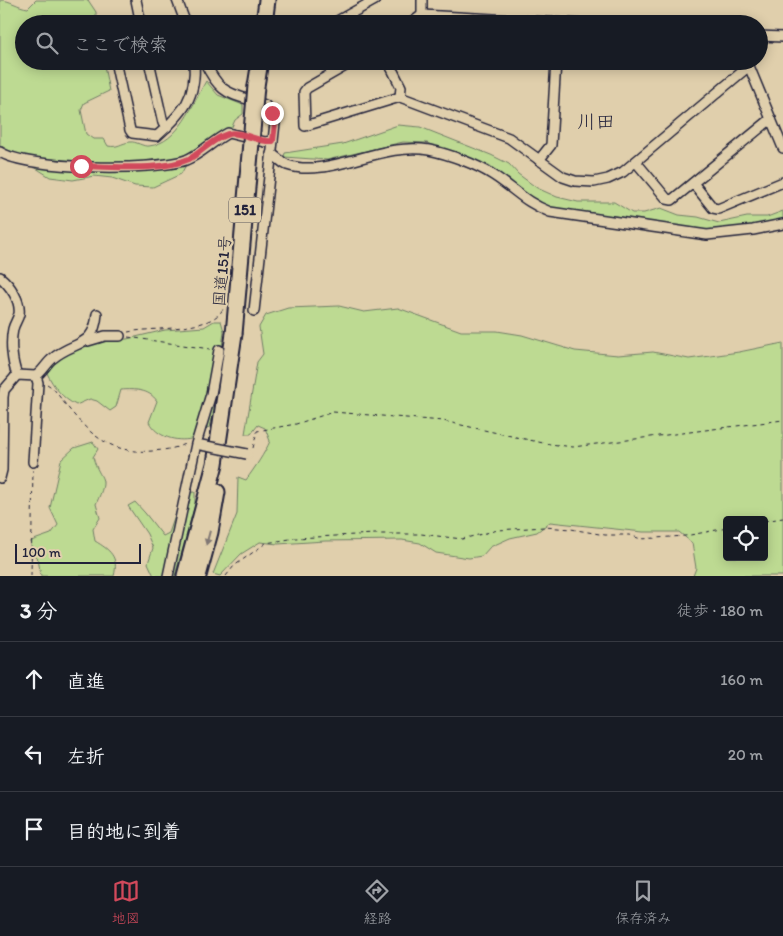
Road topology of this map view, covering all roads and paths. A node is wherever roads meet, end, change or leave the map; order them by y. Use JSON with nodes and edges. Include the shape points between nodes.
{"nodes":[{"id":1,"x":136,"y":0,"type":"edge"},
{"id":2,"x":177,"y":0,"type":"edge"},
{"id":3,"x":267,"y":0,"type":"edge"},
{"id":4,"x":374,"y":0,"type":"edge"},
{"id":5,"x":422,"y":0,"type":"edge"},
{"id":6,"x":139,"y":15,"type":"edge"},
{"id":7,"x":183,"y":15,"type":"edge"},
{"id":8,"x":265,"y":15,"type":"edge"},
{"id":9,"x":348,"y":15,"type":"edge"},
{"id":10,"x":422,"y":15,"type":"edge"},
{"id":11,"x":768,"y":36,"type":"edge"},
{"id":12,"x":783,"y":37,"type":"edge"},
{"id":13,"x":116,"y":70,"type":"edge"},
{"id":14,"x":151,"y":70,"type":"edge"},
{"id":15,"x":194,"y":70,"type":"edge"},
{"id":16,"x":209,"y":70,"type":"edge"},
{"id":17,"x":259,"y":70,"type":"edge"},
{"id":18,"x":338,"y":70,"type":"edge"},
{"id":19,"x":392,"y":70,"type":"edge"},
{"id":20,"x":555,"y":70,"type":"edge"},
{"id":21,"x":742,"y":70,"type":"edge"},
{"id":22,"x":751,"y":70,"type":"edge"},
{"id":23,"x":400,"y":97,"type":"junction"},
{"id":24,"x":771,"y":119,"type":"junction"},
{"id":25,"x":167,"y":127,"type":"junction"},
{"id":26,"x":273,"y":141,"type":"junction"},
{"id":27,"x":783,"y":148,"type":"edge"},
{"id":28,"x":0,"y":152,"type":"edge"},
{"id":29,"x":271,"y":154,"type":"junction"},
{"id":30,"x":539,"y":160,"type":"junction"},
{"id":31,"x":636,"y":162,"type":"junction"},
{"id":32,"x":783,"y":182,"type":"edge"},
{"id":33,"x":693,"y":183,"type":"junction"},
{"id":34,"x":783,"y":224,"type":"edge"},
{"id":35,"x":0,"y":277,"type":"edge"},
{"id":36,"x":225,"y":306,"type":"dead end"},
{"id":37,"x":254,"y":311,"type":"dead end"},
{"id":38,"x":96,"y":314,"type":"dead end"},
{"id":39,"x":234,"y":334,"type":"junction"},
{"id":40,"x":120,"y":336,"type":"junction"},
{"id":41,"x":88,"y":341,"type":"junction"},
{"id":42,"x":220,"y":350,"type":"joint"},
{"id":43,"x":38,"y":374,"type":"junction"},
{"id":44,"x":17,"y":375,"type":"junction"},
{"id":45,"x":783,"y":420,"type":"edge"},
{"id":46,"x":194,"y":444,"type":"junction"},
{"id":47,"x":247,"y":454,"type":"joint"},
{"id":48,"x":33,"y":462,"type":"joint"},
{"id":49,"x":0,"y":478,"type":"edge"},
{"id":50,"x":783,"y":518,"type":"edge"},
{"id":51,"x":768,"y":520,"type":"edge"},
{"id":52,"x":723,"y":529,"type":"edge"},
{"id":53,"x":31,"y":576,"type":"edge"},
{"id":54,"x":168,"y":576,"type":"edge"},
{"id":55,"x":185,"y":576,"type":"edge"},
{"id":56,"x":198,"y":576,"type":"edge"},
{"id":57,"x":226,"y":576,"type":"edge"}],
"edges":[{"from":1,"to":6,"type":"street"},
{"from":2,"to":7,"type":"street"},
{"from":3,"to":8,"type":"highway"},
{"from":4,"to":9,"type":"street"},
{"from":5,"to":10,"type":"street"},
{"from":11,"to":12,"type":"street"},
{"from":13,"to":25,"type":"street","via":[[132,133],[157,136]]},
{"from":14,"to":25,"type":"street","via":[[163,123]]},
{"from":15,"to":25,"type":"street","via":[[194,88],[189,101]]},
{"from":16,"to":26,"type":"street","via":[[223,90],[266,105],[275,123]]},
{"from":17,"to":39,"type":"highway","name":"国道151号","number":"151","bridge":true},
{"from":18,"to":23,"type":"street","via":[[304,92],[305,126]]},
{"from":19,"to":23,"type":"street","via":[[401,87]]},
{"from":20,"to":30,"type":"street","via":[[551,144]]},
{"from":21,"to":31,"type":"street"},
{"from":22,"to":24,"type":"street"},
{"from":23,"to":30,"type":"street","via":[[509,138]]},
{"from":24,"to":27,"type":"street"},
{"from":24,"to":33,"type":"street"},
{"from":26,"to":28,"type":"street","via":[[228,133],[188,159],[155,166],[55,166],[12,158]]},
{"from":26,"to":29,"type":"street"},
{"from":29,"to":34,"type":"street","via":[[287,165],[324,166],[384,151],[403,148],[424,150],[493,174],[529,203],[550,212],[707,235]]},
{"from":29,"to":37,"type":"street"},
{"from":30,"to":31,"type":"street","via":[[563,177],[594,182],[608,179]]},
{"from":31,"to":33,"type":"street","via":[[667,199],[672,200]]},
{"from":32,"to":33,"type":"street","via":[[718,209],[713,208]]},
{"from":35,"to":44,"type":"street","via":[[9,286],[18,306],[12,337]]},
{"from":36,"to":40,"type":"path","via":[[222,312],[199,325],[153,328]]},
{"from":38,"to":41,"type":"street","via":[[94,330]]},
{"from":39,"to":55,"type":"highway","name":"国道151号","number":"151","via":[[215,464]]},
{"from":39,"to":56,"type":"highway","name":"国道151号","number":"151","one_way":true,"via":[[230,412],[222,467]]},
{"from":40,"to":41,"type":"street"},
{"from":40,"to":42,"type":"path"},
{"from":41,"to":43,"type":"street","via":[[63,351]]},
{"from":42,"to":46,"type":"street","via":[[211,394]]},
{"from":43,"to":44,"type":"street"},
{"from":43,"to":46,"type":"path","via":[[83,426],[107,444],[145,451]]},
{"from":43,"to":48,"type":"street"},
{"from":44,"to":49,"type":"street","via":[[4,390]]},
{"from":45,"to":47,"type":"path","via":[[573,447],[443,421],[333,412],[296,424],[257,431],[252,454]]},
{"from":46,"to":47,"type":"street","bridge":true},
{"from":46,"to":54,"type":"street"},
{"from":48,"to":53,"type":"path"},
{"from":50,"to":51,"type":"path"},
{"from":52,"to":57,"type":"path","via":[[641,539],[544,527],[498,530],[462,539],[421,534],[296,538],[266,543],[234,566]]}]}
